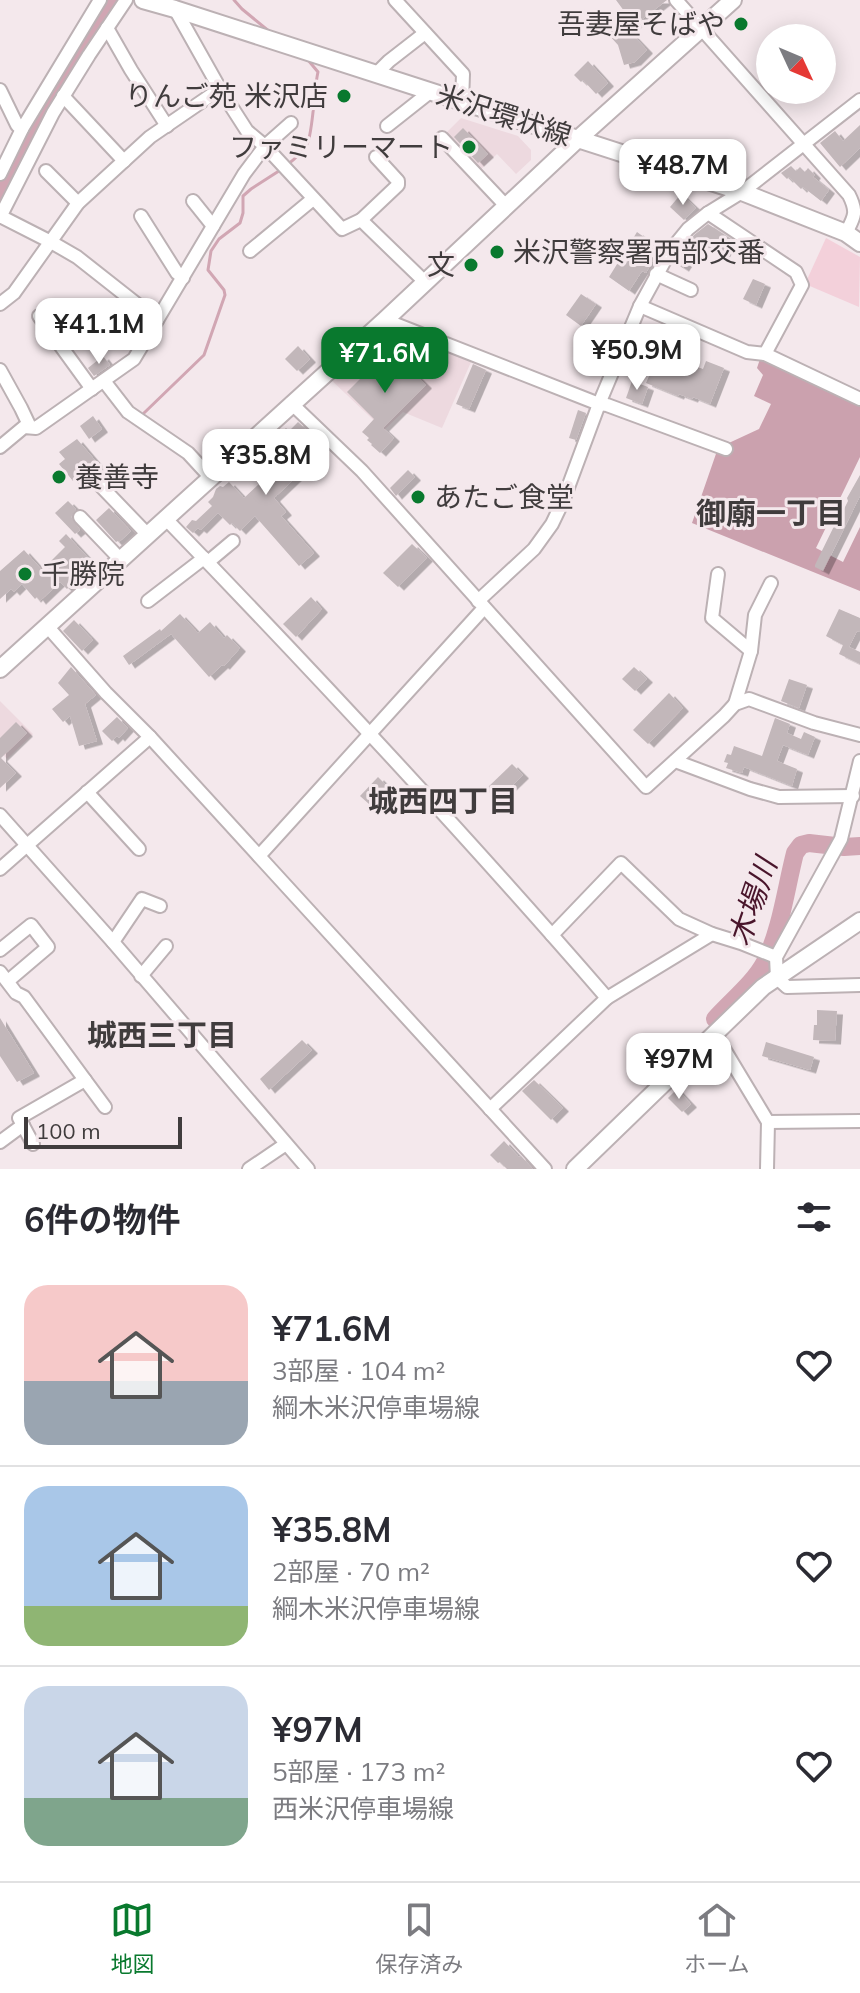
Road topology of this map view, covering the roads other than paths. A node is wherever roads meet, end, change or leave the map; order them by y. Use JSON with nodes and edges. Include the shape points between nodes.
{"nodes":[{"id":1,"x":100,"y":0,"type":"edge"},
{"id":2,"x":126,"y":0,"type":"edge"},
{"id":3,"x":143,"y":0,"type":"edge"},
{"id":4,"x":395,"y":0,"type":"edge"},
{"id":5,"x":676,"y":0,"type":"edge"},
{"id":6,"x":733,"y":0,"type":"edge"},
{"id":7,"x":175,"y":9,"type":"junction"},
{"id":8,"x":107,"y":28,"type":"junction"},
{"id":9,"x":701,"y":28,"type":"junction"},
{"id":10,"x":425,"y":33,"type":"junction"},
{"id":11,"x":376,"y":74,"type":"junction"},
{"id":12,"x":220,"y":89,"type":"junction"},
{"id":13,"x":0,"y":90,"type":"edge"},
{"id":14,"x":430,"y":92,"type":"junction"},
{"id":15,"x":63,"y":96,"type":"junction"},
{"id":16,"x":860,"y":100,"type":"edge"},
{"id":17,"x":462,"y":103,"type":"junction"},
{"id":18,"x":291,"y":123,"type":"dead end"},
{"id":19,"x":167,"y":126,"type":"junction"},
{"id":20,"x":387,"y":126,"type":"dead end"},
{"id":21,"x":22,"y":129,"type":"junction"},
{"id":22,"x":442,"y":138,"type":"dead end"},
{"id":23,"x":578,"y":139,"type":"junction"},
{"id":24,"x":804,"y":144,"type":"junction"},
{"id":25,"x":265,"y":146,"type":"junction"},
{"id":26,"x":376,"y":157,"type":"dead end"},
{"id":27,"x":124,"y":161,"type":"junction"},
{"id":28,"x":46,"y":171,"type":"dead end"},
{"id":29,"x":0,"y":174,"type":"edge"},
{"id":30,"x":742,"y":192,"type":"junction"},
{"id":31,"x":313,"y":199,"type":"junction"},
{"id":32,"x":193,"y":201,"type":"dead end"},
{"id":33,"x":78,"y":203,"type":"junction"},
{"id":34,"x":506,"y":206,"type":"junction"},
{"id":35,"x":708,"y":213,"type":"junction"},
{"id":36,"x":141,"y":216,"type":"dead end"},
{"id":37,"x":0,"y":217,"type":"edge"},
{"id":38,"x":361,"y":220,"type":"junction"},
{"id":39,"x":213,"y":226,"type":"junction"},
{"id":40,"x":853,"y":238,"type":"edge"},
{"id":41,"x":51,"y":242,"type":"junction"},
{"id":42,"x":250,"y":251,"type":"dead end"},
{"id":43,"x":656,"y":274,"type":"junction"},
{"id":44,"x":183,"y":278,"type":"junction"},
{"id":45,"x":424,"y":281,"type":"junction"},
{"id":46,"x":691,"y":290,"type":"dead end"},
{"id":47,"x":0,"y":304,"type":"edge"},
{"id":48,"x":640,"y":306,"type":"junction"},
{"id":49,"x":39,"y":316,"type":"dead end"},
{"id":50,"x":157,"y":320,"type":"junction"},
{"id":51,"x":385,"y":320,"type":"junction"},
{"id":52,"x":765,"y":354,"type":"junction"},
{"id":53,"x":0,"y":370,"type":"edge"},
{"id":54,"x":104,"y":381,"type":"junction"},
{"id":55,"x":92,"y":389,"type":"junction"},
{"id":56,"x":860,"y":399,"type":"edge"},
{"id":57,"x":291,"y":403,"type":"junction"},
{"id":58,"x":599,"y":404,"type":"junction"},
{"id":59,"x":30,"y":427,"type":"junction"},
{"id":60,"x":0,"y":447,"type":"edge"},
{"id":61,"x":726,"y":449,"type":"dead end"},
{"id":62,"x":211,"y":478,"type":"junction"},
{"id":63,"x":98,"y":483,"type":"dead end"},
{"id":64,"x":80,"y":517,"type":"dead end"},
{"id":65,"x":166,"y":519,"type":"junction"},
{"id":66,"x":148,"y":535,"type":"junction"},
{"id":67,"x":233,"y":541,"type":"dead end"},
{"id":68,"x":121,"y":560,"type":"junction"},
{"id":69,"x":206,"y":560,"type":"junction"},
{"id":70,"x":718,"y":574,"type":"dead end"},
{"id":71,"x":771,"y":583,"type":"dead end"},
{"id":72,"x":148,"y":601,"type":"dead end"},
{"id":73,"x":481,"y":604,"type":"junction"},
{"id":74,"x":47,"y":626,"type":"junction"},
{"id":75,"x":751,"y":651,"type":"junction"},
{"id":76,"x":0,"y":669,"type":"edge"},
{"id":77,"x":735,"y":704,"type":"junction"},
{"id":78,"x":369,"y":733,"type":"junction"},
{"id":79,"x":860,"y":735,"type":"edge"},
{"id":80,"x":150,"y":737,"type":"junction"},
{"id":81,"x":675,"y":761,"type":"junction"},
{"id":82,"x":860,"y":761,"type":"edge"},
{"id":83,"x":858,"y":782,"type":"edge"},
{"id":84,"x":87,"y":792,"type":"junction"},
{"id":85,"x":853,"y":796,"type":"junction"},
{"id":86,"x":0,"y":815,"type":"edge"},
{"id":87,"x":27,"y":846,"type":"junction"},
{"id":88,"x":139,"y":849,"type":"dead end"},
{"id":89,"x":259,"y":856,"type":"junction"},
{"id":90,"x":0,"y":869,"type":"edge"},
{"id":91,"x":160,"y":906,"type":"dead end"},
{"id":92,"x":860,"y":921,"type":"edge"},
{"id":93,"x":712,"y":934,"type":"junction"},
{"id":94,"x":552,"y":935,"type":"junction"},
{"id":95,"x":113,"y":942,"type":"junction"},
{"id":96,"x":166,"y":946,"type":"dead end"},
{"id":97,"x":0,"y":950,"type":"edge"},
{"id":98,"x":776,"y":957,"type":"junction"},
{"id":99,"x":141,"y":976,"type":"junction"},
{"id":100,"x":4,"y":977,"type":"edge"},
{"id":101,"x":777,"y":978,"type":"junction"},
{"id":102,"x":860,"y":985,"type":"edge"},
{"id":103,"x":607,"y":998,"type":"junction"},
{"id":104,"x":715,"y":1034,"type":"junction"},
{"id":105,"x":85,"y":1080,"type":"junction"},
{"id":106,"x":105,"y":1107,"type":"dead end"},
{"id":107,"x":490,"y":1109,"type":"junction"},
{"id":108,"x":860,"y":1121,"type":"edge"},
{"id":109,"x":768,"y":1122,"type":"junction"},
{"id":110,"x":23,"y":1125,"type":"junction"},
{"id":111,"x":0,"y":1142,"type":"edge"},
{"id":112,"x":33,"y":1144,"type":"dead end"},
{"id":113,"x":286,"y":1144,"type":"junction"},
{"id":114,"x":249,"y":1169,"type":"edge"},
{"id":115,"x":308,"y":1169,"type":"edge"},
{"id":116,"x":545,"y":1169,"type":"edge"},
{"id":117,"x":575,"y":1169,"type":"edge"},
{"id":118,"x":767,"y":1169,"type":"edge"}],
"edges":[{"from":1,"to":21,"type":"street"},
{"from":2,"to":8,"type":"street"},
{"from":3,"to":7,"type":"main road","name":"米沢環状線"},
{"from":4,"to":10,"type":"street"},
{"from":5,"to":9,"type":"street"},
{"from":6,"to":9,"type":"main road"},
{"from":7,"to":11,"type":"main road","name":"米沢環状線"},
{"from":7,"to":12,"type":"street"},
{"from":8,"to":15,"type":"street"},
{"from":8,"to":19,"type":"street"},
{"from":9,"to":23,"type":"main road"},
{"from":9,"to":24,"type":"street"},
{"from":10,"to":11,"type":"street"},
{"from":10,"to":17,"type":"street","via":[[463,74]]},
{"from":11,"to":14,"type":"main road","name":"米沢環状線"},
{"from":12,"to":19,"type":"street"},
{"from":12,"to":25,"type":"street","via":[[247,131]]},
{"from":13,"to":21,"type":"street"},
{"from":14,"to":17,"type":"main road","name":"米沢環状線"},
{"from":14,"to":20,"type":"street"},
{"from":15,"to":27,"type":"street"},
{"from":15,"to":37,"type":"street"},
{"from":16,"to":24,"type":"street"},
{"from":17,"to":23,"type":"main road","name":"米沢環状線"},
{"from":18,"to":25,"type":"street"},
{"from":19,"to":27,"type":"street"},
{"from":21,"to":29,"type":"street"},
{"from":22,"to":34,"type":"street"},
{"from":23,"to":30,"type":"main road","name":"米沢環状線"},
{"from":23,"to":34,"type":"main road"},
{"from":24,"to":30,"type":"street"},
{"from":24,"to":40,"type":"street","via":[[849,195],[855,208]]},
{"from":25,"to":31,"type":"street"},
{"from":25,"to":39,"type":"street"},
{"from":26,"to":38,"type":"street","via":[[398,185]]},
{"from":27,"to":33,"type":"street"},
{"from":28,"to":33,"type":"street"},
{"from":30,"to":35,"type":"street"},
{"from":30,"to":40,"type":"main road","name":"米沢環状線"},
{"from":31,"to":38,"type":"street","via":[[342,229]]},
{"from":31,"to":42,"type":"street"},
{"from":32,"to":39,"type":"street"},
{"from":33,"to":41,"type":"street"},
{"from":34,"to":45,"type":"main road"},
{"from":35,"to":43,"type":"street","via":[[688,229]]},
{"from":35,"to":52,"type":"street","via":[[796,272],[802,285]]},
{"from":36,"to":44,"type":"street"},
{"from":37,"to":41,"type":"street"},
{"from":38,"to":45,"type":"street"},
{"from":39,"to":44,"type":"street"},
{"from":41,"to":47,"type":"street"},
{"from":41,"to":50,"type":"street"},
{"from":43,"to":46,"type":"street"},
{"from":43,"to":48,"type":"street"},
{"from":44,"to":50,"type":"street"},
{"from":45,"to":51,"type":"main road"},
{"from":48,"to":52,"type":"street","via":[[747,352]]},
{"from":48,"to":58,"type":"street"},
{"from":49,"to":55,"type":"street"},
{"from":50,"to":54,"type":"street","via":[[134,359]]},
{"from":51,"to":57,"type":"main road"},
{"from":51,"to":58,"type":"street"},
{"from":52,"to":56,"type":"street"},
{"from":53,"to":59,"type":"street"},
{"from":54,"to":55,"type":"street"},
{"from":54,"to":62,"type":"street","via":[[128,412],[188,453]]},
{"from":55,"to":59,"type":"street"},
{"from":57,"to":62,"type":"main road"},
{"from":57,"to":73,"type":"street","via":[[362,471]]},
{"from":58,"to":61,"type":"street"},
{"from":58,"to":73,"type":"street","via":[[552,524]]},
{"from":59,"to":60,"type":"street"},
{"from":62,"to":65,"type":"main road"},
{"from":63,"to":66,"type":"street"},
{"from":64,"to":68,"type":"street"},
{"from":65,"to":66,"type":"main road"},
{"from":65,"to":69,"type":"street"},
{"from":66,"to":68,"type":"main road"},
{"from":67,"to":69,"type":"street"},
{"from":68,"to":74,"type":"main road"},
{"from":69,"to":72,"type":"street"},
{"from":69,"to":78,"type":"street"},
{"from":70,"to":75,"type":"street","via":[[712,618]]},
{"from":71,"to":75,"type":"street","via":[[755,615]]},
{"from":73,"to":78,"type":"street"},
{"from":73,"to":81,"type":"street","via":[[646,787]]},
{"from":74,"to":76,"type":"main road"},
{"from":74,"to":80,"type":"street"},
{"from":75,"to":77,"type":"street"},
{"from":77,"to":79,"type":"street","via":[[749,699]]},
{"from":77,"to":81,"type":"street"},
{"from":78,"to":89,"type":"street"},
{"from":78,"to":94,"type":"street"},
{"from":80,"to":84,"type":"street"},
{"from":80,"to":89,"type":"street"},
{"from":81,"to":85,"type":"street","via":[[779,797]]},
{"from":82,"to":83,"type":"street"},
{"from":83,"to":85,"type":"street"},
{"from":84,"to":87,"type":"street"},
{"from":84,"to":88,"type":"street"},
{"from":85,"to":98,"type":"street","via":[[841,839]]},
{"from":86,"to":87,"type":"street"},
{"from":87,"to":90,"type":"street"},
{"from":87,"to":95,"type":"street"},
{"from":89,"to":107,"type":"street"},
{"from":91,"to":95,"type":"street","via":[[142,899]]},
{"from":92,"to":101,"type":"main road"},
{"from":93,"to":94,"type":"street","via":[[679,919],[621,863]]},
{"from":93,"to":98,"type":"street"},
{"from":93,"to":103,"type":"street"},
{"from":94,"to":103,"type":"street"},
{"from":95,"to":99,"type":"street"},
{"from":96,"to":99,"type":"street"},
{"from":97,"to":100,"type":"street","via":[[31,925],[48,947]]},
{"from":98,"to":101,"type":"street"},
{"from":99,"to":113,"type":"street"},
{"from":100,"to":105,"type":"street"},
{"from":101,"to":102,"type":"street","via":[[787,987]]},
{"from":101,"to":104,"type":"main road"},
{"from":103,"to":107,"type":"street"},
{"from":104,"to":109,"type":"street"},
{"from":104,"to":117,"type":"main road"},
{"from":105,"to":106,"type":"street"},
{"from":105,"to":110,"type":"street","via":[[19,1118]]},
{"from":107,"to":116,"type":"street"},
{"from":108,"to":109,"type":"street"},
{"from":109,"to":118,"type":"street"},
{"from":110,"to":111,"type":"street"},
{"from":110,"to":112,"type":"street"},
{"from":113,"to":114,"type":"street"},
{"from":113,"to":115,"type":"street"}]}
